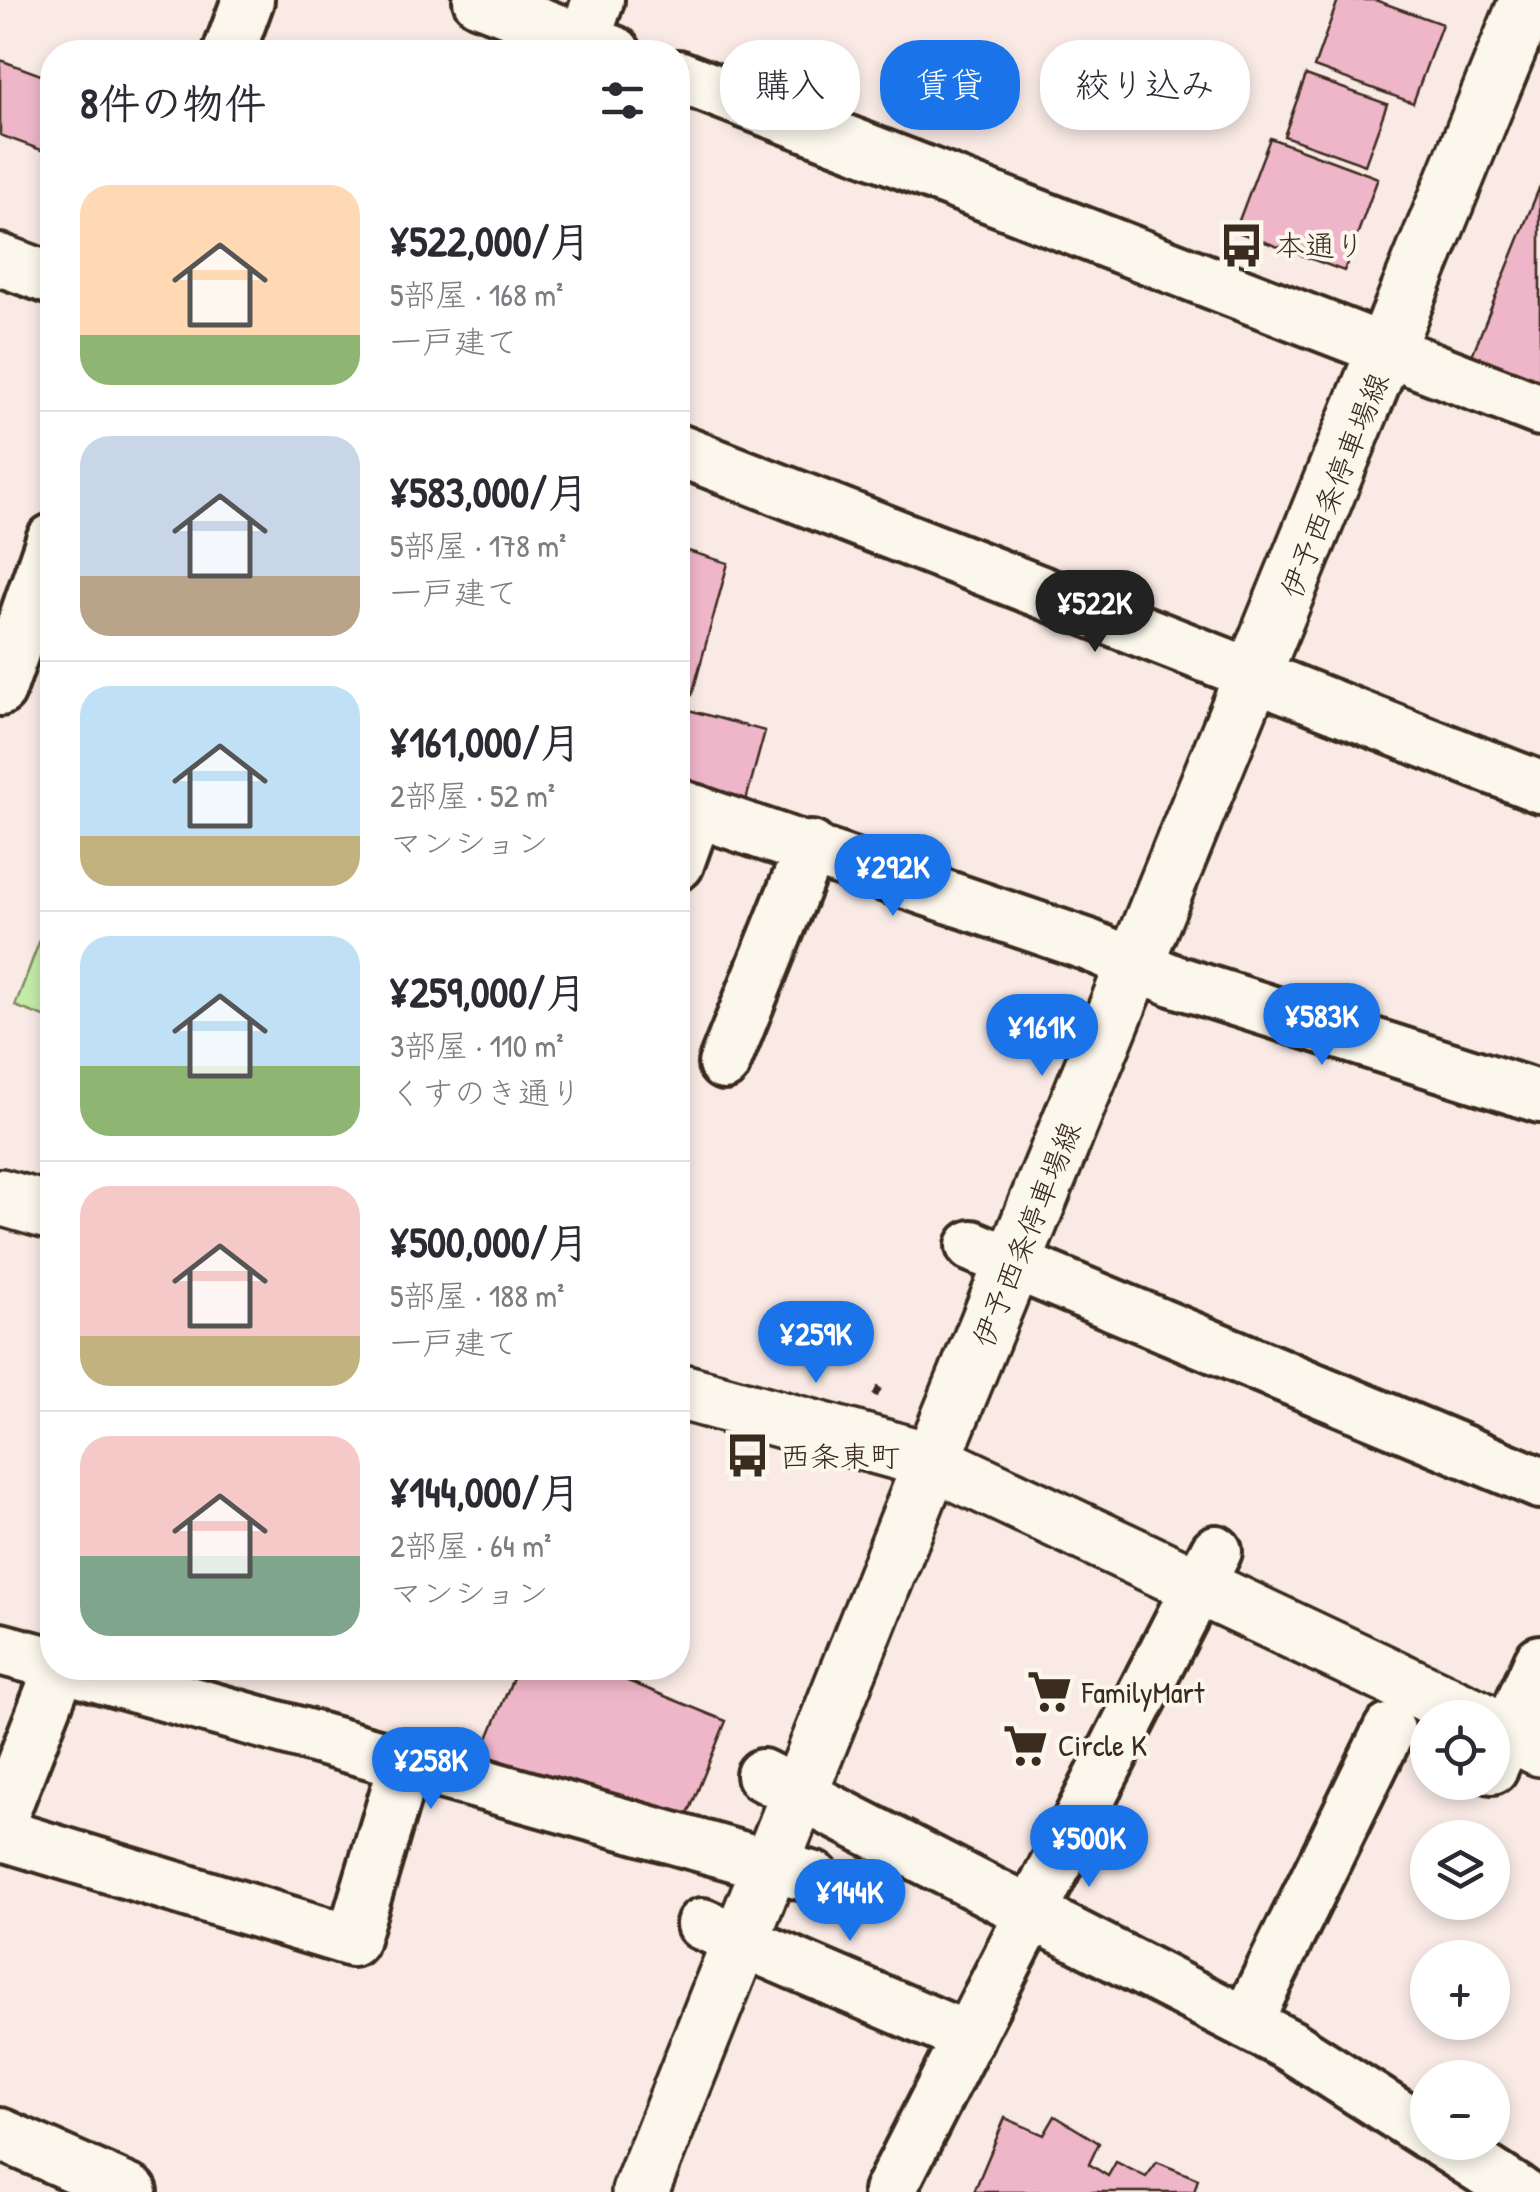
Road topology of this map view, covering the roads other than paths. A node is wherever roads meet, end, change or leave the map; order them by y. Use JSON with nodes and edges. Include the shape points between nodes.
{"nodes":[{"id":1,"x":248,"y":0,"type":"edge"},
{"id":2,"x":480,"y":0,"type":"edge"},
{"id":3,"x":1522,"y":7,"type":"edge"},
{"id":4,"x":594,"y":36,"type":"edge"},
{"id":5,"x":233,"y":40,"type":"edge"},
{"id":6,"x":690,"y":81,"type":"edge"},
{"id":7,"x":0,"y":260,"type":"edge"},
{"id":8,"x":40,"y":275,"type":"edge"},
{"id":9,"x":1388,"y":351,"type":"junction"},
{"id":10,"x":1540,"y":410,"type":"edge"},
{"id":11,"x":690,"y":455,"type":"edge"},
{"id":12,"x":40,"y":567,"type":"edge"},
{"id":13,"x":29,"y":591,"type":"edge"},
{"id":14,"x":1256,"y":676,"type":"junction"},
{"id":15,"x":0,"y":690,"type":"edge"},
{"id":16,"x":1540,"y":787,"type":"edge"},
{"id":17,"x":690,"y":809,"type":"edge"},
{"id":18,"x":810,"y":848,"type":"junction"},
{"id":19,"x":1134,"y":963,"type":"junction"},
{"id":20,"x":724,"y":1064,"type":"dead end"},
{"id":21,"x":1540,"y":1097,"type":"edge"},
{"id":22,"x":0,"y":1197,"type":"edge"},
{"id":23,"x":40,"y":1209,"type":"edge"},
{"id":24,"x":994,"y":1256,"type":"junction"},
{"id":25,"x":690,"y":1394,"type":"edge"},
{"id":26,"x":932,"y":1461,"type":"junction"},
{"id":27,"x":1540,"y":1483,"type":"edge"},
{"id":28,"x":1207,"y":1568,"type":"junction"},
{"id":29,"x":0,"y":1650,"type":"edge"},
{"id":30,"x":40,"y":1660,"type":"edge"},
{"id":31,"x":1540,"y":1661,"type":"edge"},
{"id":32,"x":55,"y":1680,"type":"edge"},
{"id":33,"x":111,"y":1680,"type":"edge"},
{"id":34,"x":1436,"y":1700,"type":"edge"},
{"id":35,"x":1510,"y":1722,"type":"edge"},
{"id":36,"x":1388,"y":1730,"type":"dead end"},
{"id":37,"x":405,"y":1763,"type":"junction"},
{"id":38,"x":781,"y":1784,"type":"junction"},
{"id":39,"x":0,"y":1821,"type":"edge"},
{"id":40,"x":0,"y":1834,"type":"edge"},
{"id":41,"x":794,"y":1872,"type":"junction"},
{"id":42,"x":1033,"y":1912,"type":"junction"},
{"id":43,"x":722,"y":1933,"type":"junction"},
{"id":44,"x":1246,"y":2023,"type":"junction"},
{"id":45,"x":968,"y":2038,"type":"junction"},
{"id":46,"x":1410,"y":2123,"type":"edge"},
{"id":47,"x":0,"y":2134,"type":"edge"},
{"id":48,"x":1469,"y":2160,"type":"edge"},
{"id":49,"x":132,"y":2192,"type":"edge"},
{"id":50,"x":640,"y":2192,"type":"edge"},
{"id":51,"x":889,"y":2192,"type":"edge"},
{"id":52,"x":1519,"y":2192,"type":"edge"}],
"edges":[{"from":1,"to":5,"type":"street"},
{"from":2,"to":4,"type":"street"},
{"from":3,"to":9,"type":"main road","name":"伊予西条停車場線"},
{"from":6,"to":9,"type":"street"},
{"from":7,"to":8,"type":"street"},
{"from":9,"to":10,"type":"street"},
{"from":9,"to":14,"type":"main road","name":"伊予西条停車場線"},
{"from":11,"to":14,"type":"street"},
{"from":12,"to":13,"type":"street"},
{"from":13,"to":15,"type":"street"},
{"from":14,"to":16,"type":"street"},
{"from":14,"to":19,"type":"main road","name":"伊予西条停車場線"},
{"from":17,"to":18,"type":"street"},
{"from":18,"to":19,"type":"street"},
{"from":18,"to":20,"type":"street"},
{"from":19,"to":21,"type":"street"},
{"from":19,"to":24,"type":"main road","name":"伊予西条停車場線"},
{"from":22,"to":23,"type":"main road"},
{"from":24,"to":26,"type":"main road","name":"伊予西条停車場線"},
{"from":24,"to":27,"type":"street"},
{"from":25,"to":26,"type":"main road"},
{"from":26,"to":28,"type":"main road"},
{"from":26,"to":38,"type":"main road","name":"伊予西条停車場線"},
{"from":28,"to":34,"type":"main road"},
{"from":28,"to":42,"type":"street"},
{"from":29,"to":30,"type":"street"},
{"from":31,"to":35,"type":"street"},
{"from":32,"to":39,"type":"street"},
{"from":33,"to":37,"type":"street"},
{"from":36,"to":44,"type":"street"},
{"from":37,"to":40,"type":"street","via":[[352,1942]]},
{"from":37,"to":41,"type":"street"},
{"from":38,"to":41,"type":"main road","name":"伊予西条停車場線"},
{"from":38,"to":42,"type":"street"},
{"from":41,"to":43,"type":"main road","name":"伊予西条停車場線"},
{"from":42,"to":44,"type":"street"},
{"from":42,"to":45,"type":"street"},
{"from":43,"to":45,"type":"street"},
{"from":43,"to":50,"type":"main road","name":"伊予西条停車場線"},
{"from":44,"to":46,"type":"street"},
{"from":45,"to":51,"type":"street"},
{"from":47,"to":49,"type":"street"},
{"from":48,"to":52,"type":"street"}]}
